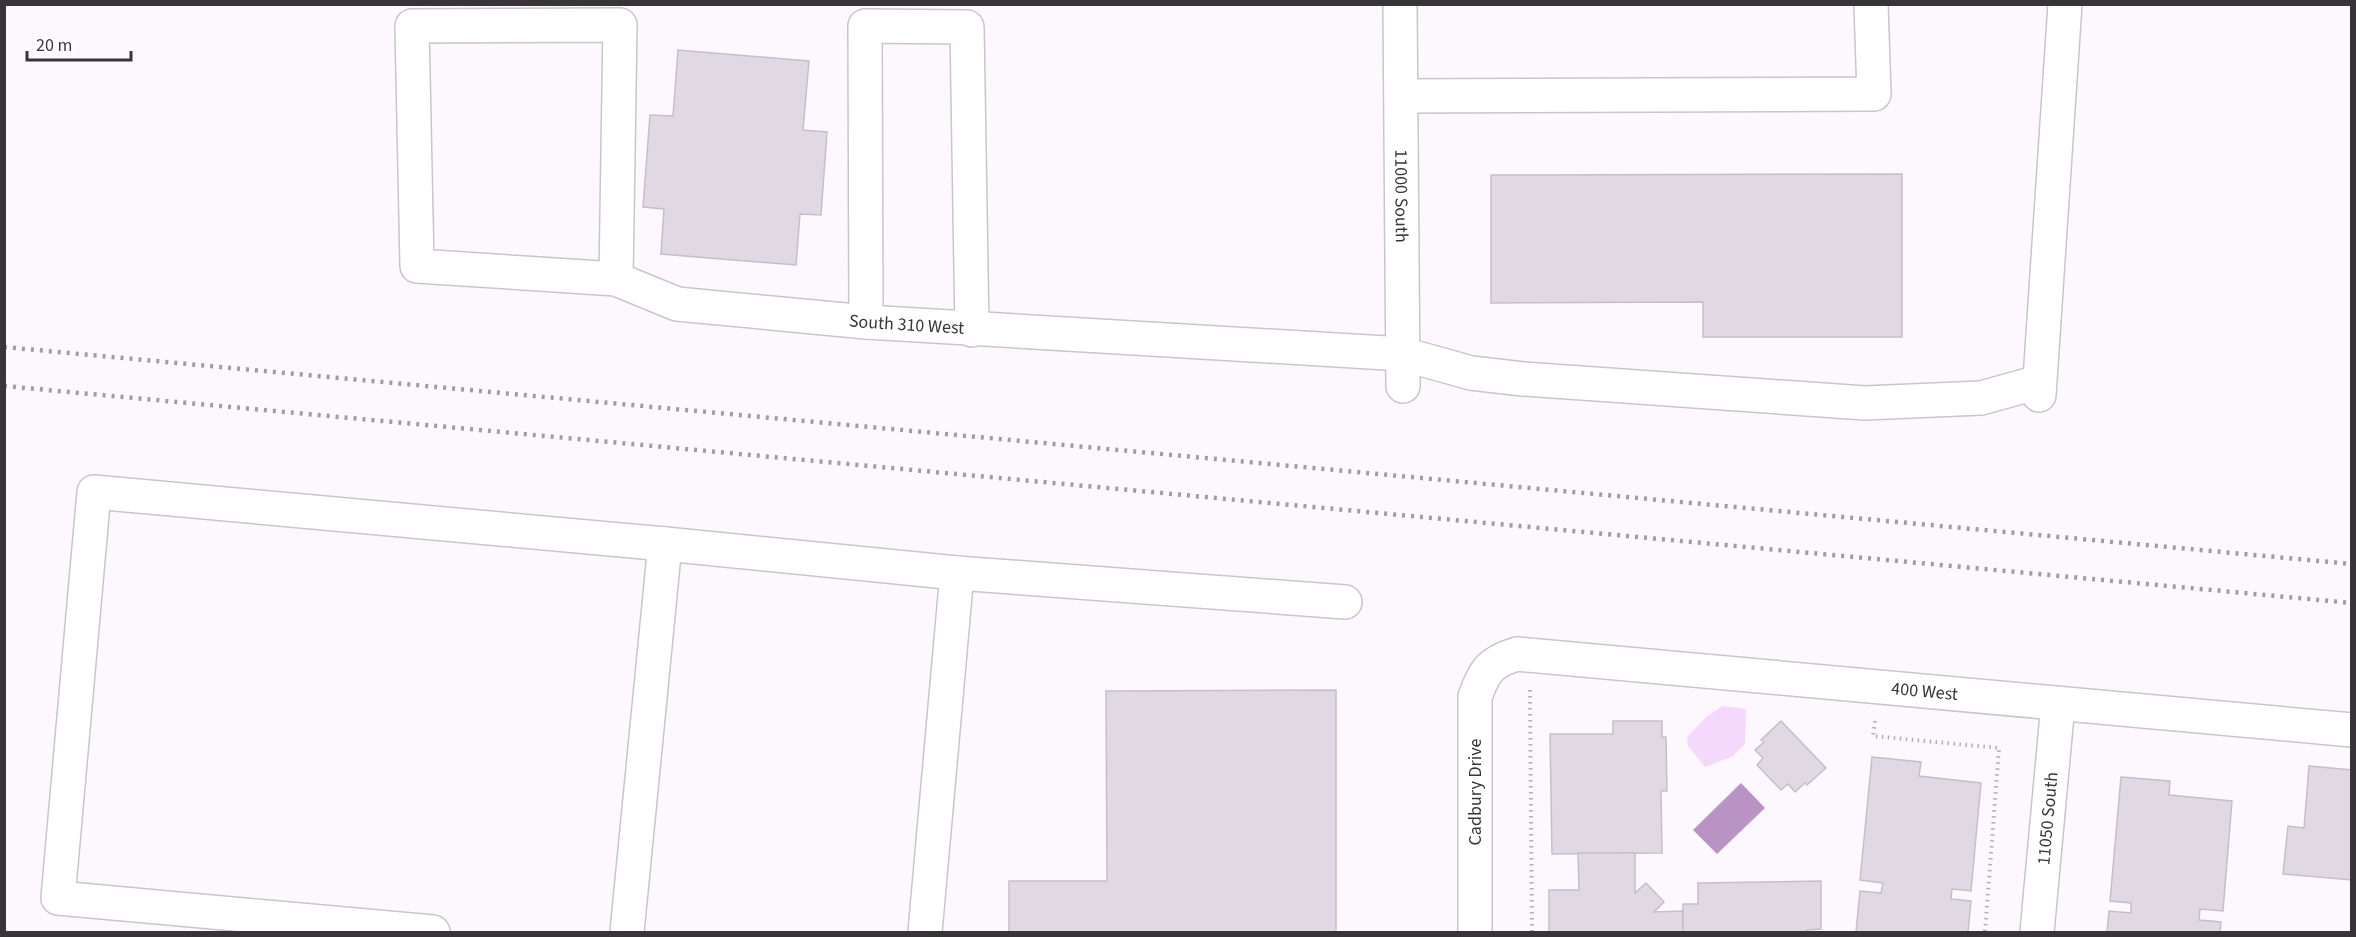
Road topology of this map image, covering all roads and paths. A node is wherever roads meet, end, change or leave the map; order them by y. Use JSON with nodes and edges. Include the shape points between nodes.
{"nodes":[{"id":1,"x":1400,"y":4,"type":"edge"},
{"id":2,"x":1871,"y":4,"type":"edge"},
{"id":3,"x":2065,"y":4,"type":"edge"},
{"id":4,"x":1401,"y":96,"type":"junction"},
{"id":5,"x":616,"y":279,"type":"junction"},
{"id":6,"x":866,"y":322,"type":"junction"},
{"id":7,"x":972,"y":330,"type":"junction"},
{"id":8,"x":1403,"y":354,"type":"junction"},
{"id":9,"x":1403,"y":386,"type":"dead end"},
{"id":10,"x":665,"y":544,"type":"junction"},
{"id":11,"x":957,"y":573,"type":"junction"},
{"id":12,"x":1345,"y":602,"type":"dead end"},
{"id":13,"x":1498,"y":660,"type":"joint"},
{"id":14,"x":1530,"y":681,"type":"dead end"},
{"id":15,"x":2058,"y":704,"type":"junction"},
{"id":16,"x":1876,"y":710,"type":"dead end"},
{"id":17,"x":2352,"y":730,"type":"edge"},
{"id":18,"x":263,"y":925,"type":"edge"},
{"id":19,"x":433,"y":933,"type":"edge"},
{"id":20,"x":627,"y":933,"type":"edge"},
{"id":21,"x":925,"y":933,"type":"edge"},
{"id":22,"x":1475,"y":933,"type":"edge"},
{"id":23,"x":1532,"y":933,"type":"edge"},
{"id":24,"x":1984,"y":933,"type":"edge"},
{"id":25,"x":2037,"y":933,"type":"edge"}],
"edges":[{"from":1,"to":4,"type":"street","name":"11000 South"},
{"from":2,"to":4,"type":"street","via":[[1874,94]]},
{"from":3,"to":8,"type":"street","name":"South 310 West","via":[[2039,389],[1981,398],[1865,404],[1523,379],[1471,373]]},
{"from":4,"to":8,"type":"street","name":"11000 South"},
{"from":5,"to":5,"type":"street","name":"South 310 West","via":[[417,266],[412,26],[620,25]]},
{"from":5,"to":6,"type":"street","name":"South 310 West","via":[[677,304]]},
{"from":6,"to":7,"type":"street","name":"South 310 West"},
{"from":6,"to":7,"type":"street","via":[[865,26],[967,27]]},
{"from":7,"to":8,"type":"street","name":"South 310 West"},
{"from":8,"to":9,"type":"street","name":"11000 South"},
{"from":10,"to":11,"type":"street"},
{"from":10,"to":18,"type":"street","via":[[94,492],[58,898]]},
{"from":10,"to":20,"type":"street"},
{"from":11,"to":12,"type":"street"},
{"from":11,"to":21,"type":"street"},
{"from":13,"to":15,"type":"street","name":"400 West","via":[[1517,654],[1538,654]]},
{"from":13,"to":22,"type":"street","name":"Cadbury Drive","via":[[1482,676],[1475,697]]},
{"from":14,"to":23,"type":"path"},
{"from":15,"to":17,"type":"street","name":"400 West"},
{"from":15,"to":25,"type":"street","name":"11050 South"},
{"from":16,"to":24,"type":"path","via":[[1873,736],[1999,748]]},
{"from":18,"to":19,"type":"street"}]}
